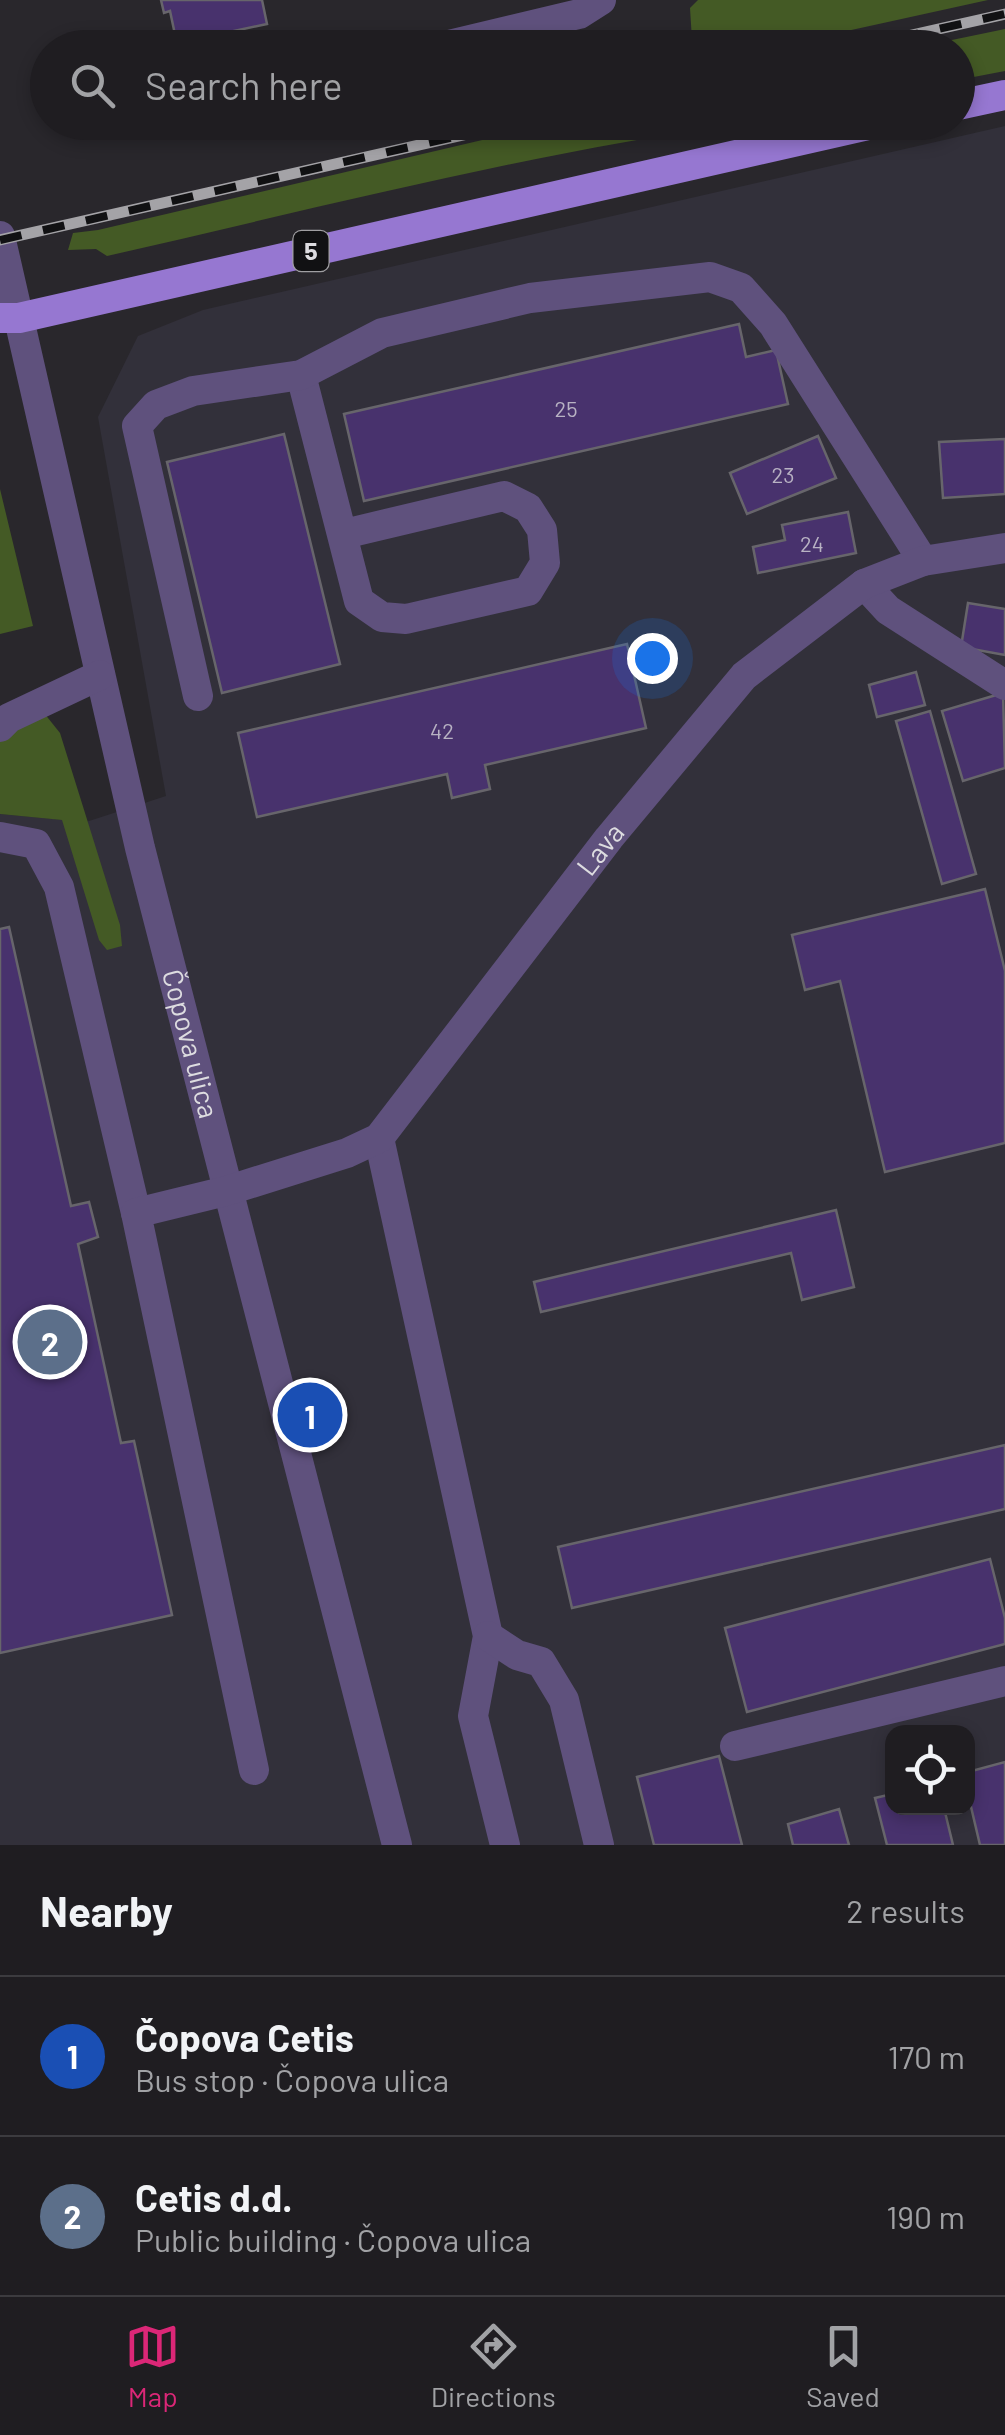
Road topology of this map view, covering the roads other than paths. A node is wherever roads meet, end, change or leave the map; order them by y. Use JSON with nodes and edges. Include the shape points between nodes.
{"nodes":[{"id":1,"x":601,"y":0,"type":"edge"},
{"id":2,"x":511,"y":30,"type":"edge"},
{"id":3,"x":1005,"y":95,"type":"edge"},
{"id":4,"x":975,"y":102,"type":"edge"},
{"id":5,"x":803,"y":140,"type":"edge"},
{"id":6,"x":0,"y":236,"type":"edge"},
{"id":7,"x":6,"y":325,"type":"edge"},
{"id":8,"x":301,"y":374,"type":"junction"},
{"id":9,"x":344,"y":534,"type":"junction"},
{"id":10,"x":1005,"y":548,"type":"edge"},
{"id":11,"x":923,"y":561,"type":"junction"},
{"id":12,"x":864,"y":584,"type":"junction"},
{"id":13,"x":100,"y":675,"type":"junction"},
{"id":14,"x":1005,"y":685,"type":"edge"},
{"id":15,"x":198,"y":696,"type":"dead end"},
{"id":16,"x":0,"y":727,"type":"edge"},
{"id":17,"x":0,"y":836,"type":"edge"},
{"id":18,"x":379,"y":1138,"type":"junction"},
{"id":19,"x":226,"y":1191,"type":"junction"},
{"id":20,"x":136,"y":1213,"type":"junction"},
{"id":21,"x":488,"y":1636,"type":"junction"},
{"id":22,"x":1005,"y":1682,"type":"edge"},
{"id":23,"x":735,"y":1746,"type":"dead end"},
{"id":24,"x":254,"y":1770,"type":"dead end"},
{"id":25,"x":397,"y":1845,"type":"edge"},
{"id":26,"x":505,"y":1845,"type":"edge"},
{"id":27,"x":599,"y":1845,"type":"edge"}],
"edges":[{"from":1,"to":2,"type":"street","via":[[578,14]]},
{"from":3,"to":4,"type":"main road"},
{"from":5,"to":7,"type":"main road","number":"5"},
{"from":6,"to":7,"type":"street","name":"Čopova ulica"},
{"from":7,"to":13,"type":"street","name":"Čopova ulica"},
{"from":8,"to":9,"type":"street"},
{"from":8,"to":11,"type":"street","via":[[382,333],[530,298],[710,277],[741,288],[773,324]]},
{"from":8,"to":15,"type":"street","via":[[193,391],[156,405],[137,426]]},
{"from":9,"to":9,"type":"street","via":[[359,601],[382,617],[406,619],[528,591],[545,563],[542,530],[528,508],[504,496]]},
{"from":10,"to":11,"type":"street","name":"Lava"},
{"from":11,"to":12,"type":"street","name":"Lava"},
{"from":12,"to":14,"type":"street","via":[[888,610]]},
{"from":12,"to":18,"type":"street","name":"Lava","via":[[744,676],[608,838]]},
{"from":13,"to":16,"type":"street"},
{"from":13,"to":19,"type":"street","name":"Čopova ulica"},
{"from":17,"to":20,"type":"street","via":[[36,844],[59,887]]},
{"from":18,"to":19,"type":"street","name":"Lava"},
{"from":18,"to":21,"type":"street"},
{"from":19,"to":20,"type":"street","name":"Lava"},
{"from":19,"to":25,"type":"street","name":"Čopova ulica"},
{"from":20,"to":24,"type":"street"},
{"from":21,"to":26,"type":"street","via":[[473,1716]]},
{"from":21,"to":27,"type":"street","via":[[541,1662],[564,1700]]},
{"from":22,"to":23,"type":"street"}]}
